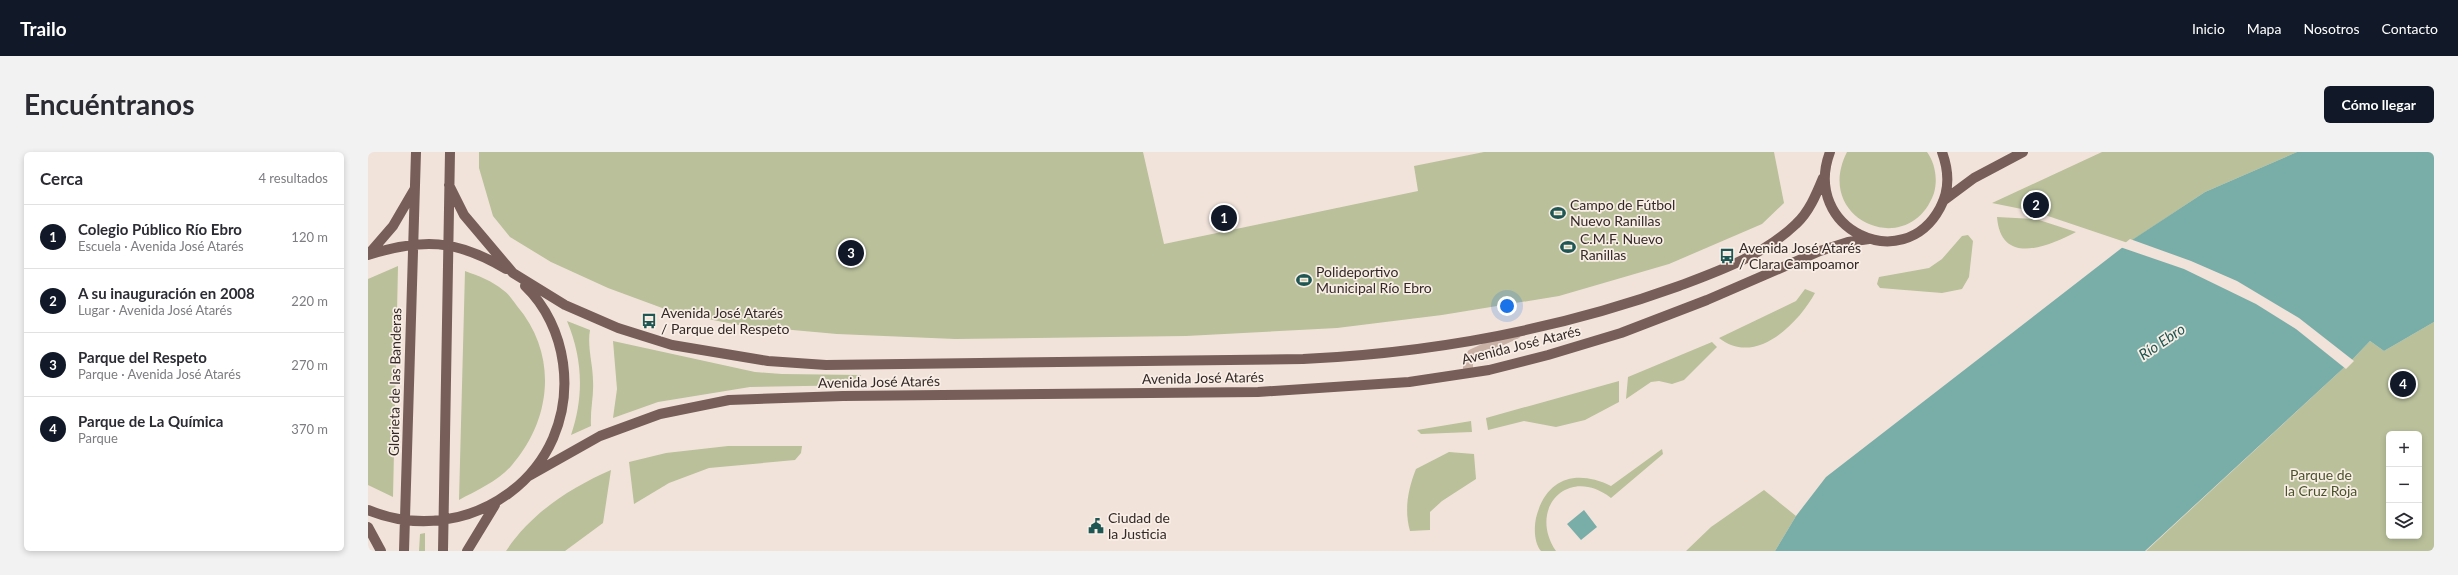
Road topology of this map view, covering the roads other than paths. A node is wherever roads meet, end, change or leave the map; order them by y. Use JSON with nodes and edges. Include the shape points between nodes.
{"nodes":[{"id":1,"x":416,"y":152,"type":"edge"},
{"id":2,"x":450,"y":152,"type":"edge"},
{"id":3,"x":1830,"y":152,"type":"edge"},
{"id":4,"x":1942,"y":152,"type":"edge"},
{"id":5,"x":2023,"y":152,"type":"edge"},
{"id":6,"x":1824,"y":178,"type":"junction"},
{"id":7,"x":450,"y":185,"type":"junction"},
{"id":8,"x":415,"y":188,"type":"junction"},
{"id":9,"x":1943,"y":202,"type":"junction"},
{"id":10,"x":1869,"y":239,"type":"junction"},
{"id":11,"x":413,"y":243,"type":"junction"},
{"id":12,"x":448,"y":244,"type":"junction"},
{"id":13,"x":368,"y":255,"type":"edge"},
{"id":14,"x":513,"y":273,"type":"junction"},
{"id":15,"x":1518,"y":333,"type":"junction"},
{"id":16,"x":1468,"y":373,"type":"junction"},
{"id":17,"x":529,"y":476,"type":"junction"},
{"id":18,"x":495,"y":504,"type":"junction"},
{"id":19,"x":368,"y":510,"type":"edge"},
{"id":20,"x":406,"y":520,"type":"junction"},
{"id":21,"x":443,"y":521,"type":"junction"},
{"id":22,"x":368,"y":527,"type":"edge"},
{"id":23,"x":381,"y":551,"type":"edge"},
{"id":24,"x":404,"y":551,"type":"edge"},
{"id":25,"x":443,"y":551,"type":"edge"},
{"id":26,"x":467,"y":551,"type":"edge"}],
"edges":[{"from":1,"to":8,"type":"main road","name":"Glorieta de las Banderas"},
{"from":2,"to":7,"type":"main road"},
{"from":3,"to":6,"type":"main road"},
{"from":4,"to":9,"type":"main road","via":[[1948,177]]},
{"from":5,"to":9,"type":"main road","via":[[1974,178]]},
{"from":6,"to":10,"type":"main road","via":[[1826,198],[1836,216],[1851,230]]},
{"from":6,"to":15,"type":"main road","name":"Avenida José Atarés","via":[[1809,208],[1795,225],[1777,240],[1731,265],[1648,297]]},
{"from":7,"to":12,"type":"main road"},
{"from":7,"to":14,"type":"main road","via":[[464,215]]},
{"from":8,"to":11,"type":"main road","name":"Glorieta de las Banderas"},
{"from":8,"to":13,"type":"main road","via":[[393,226]]},
{"from":9,"to":10,"type":"main road","via":[[1926,226],[1913,234],[1899,240]]},
{"from":10,"to":16,"type":"main road","name":"Avenida José Atarés","via":[[1848,242],[1820,251],[1707,300],[1621,333],[1548,356]]},
{"from":11,"to":12,"type":"main road"},
{"from":11,"to":13,"type":"main road"},
{"from":11,"to":20,"type":"main road","name":"Glorieta de las Banderas"},
{"from":12,"to":14,"type":"main road","via":[[482,255]]},
{"from":12,"to":21,"type":"main road"},
{"from":14,"to":15,"type":"main road","name":"Avenida José Atarés","via":[[565,305],[645,337],[728,356],[799,364],[1311,359],[1371,356]]},
{"from":14,"to":17,"type":"main road","via":[[534,294],[551,320],[561,349],[565,379],[563,409],[554,438]]},
{"from":15,"to":16,"type":"lane","via":[[1472,354],[1468,363]]},
{"from":16,"to":17,"type":"main road","name":"Avenida José Atarés","via":[[1372,385],[1258,392],[843,396],[729,400],[660,414],[600,436]]},
{"from":17,"to":18,"type":"main road"},
{"from":18,"to":21,"type":"main road","via":[[467,516]]},
{"from":18,"to":26,"type":"main road"},
{"from":19,"to":20,"type":"main road"},
{"from":20,"to":21,"type":"main road"},
{"from":20,"to":24,"type":"main road","name":"Glorieta de las Banderas"},
{"from":21,"to":25,"type":"main road"},
{"from":22,"to":23,"type":"main road"}]}
